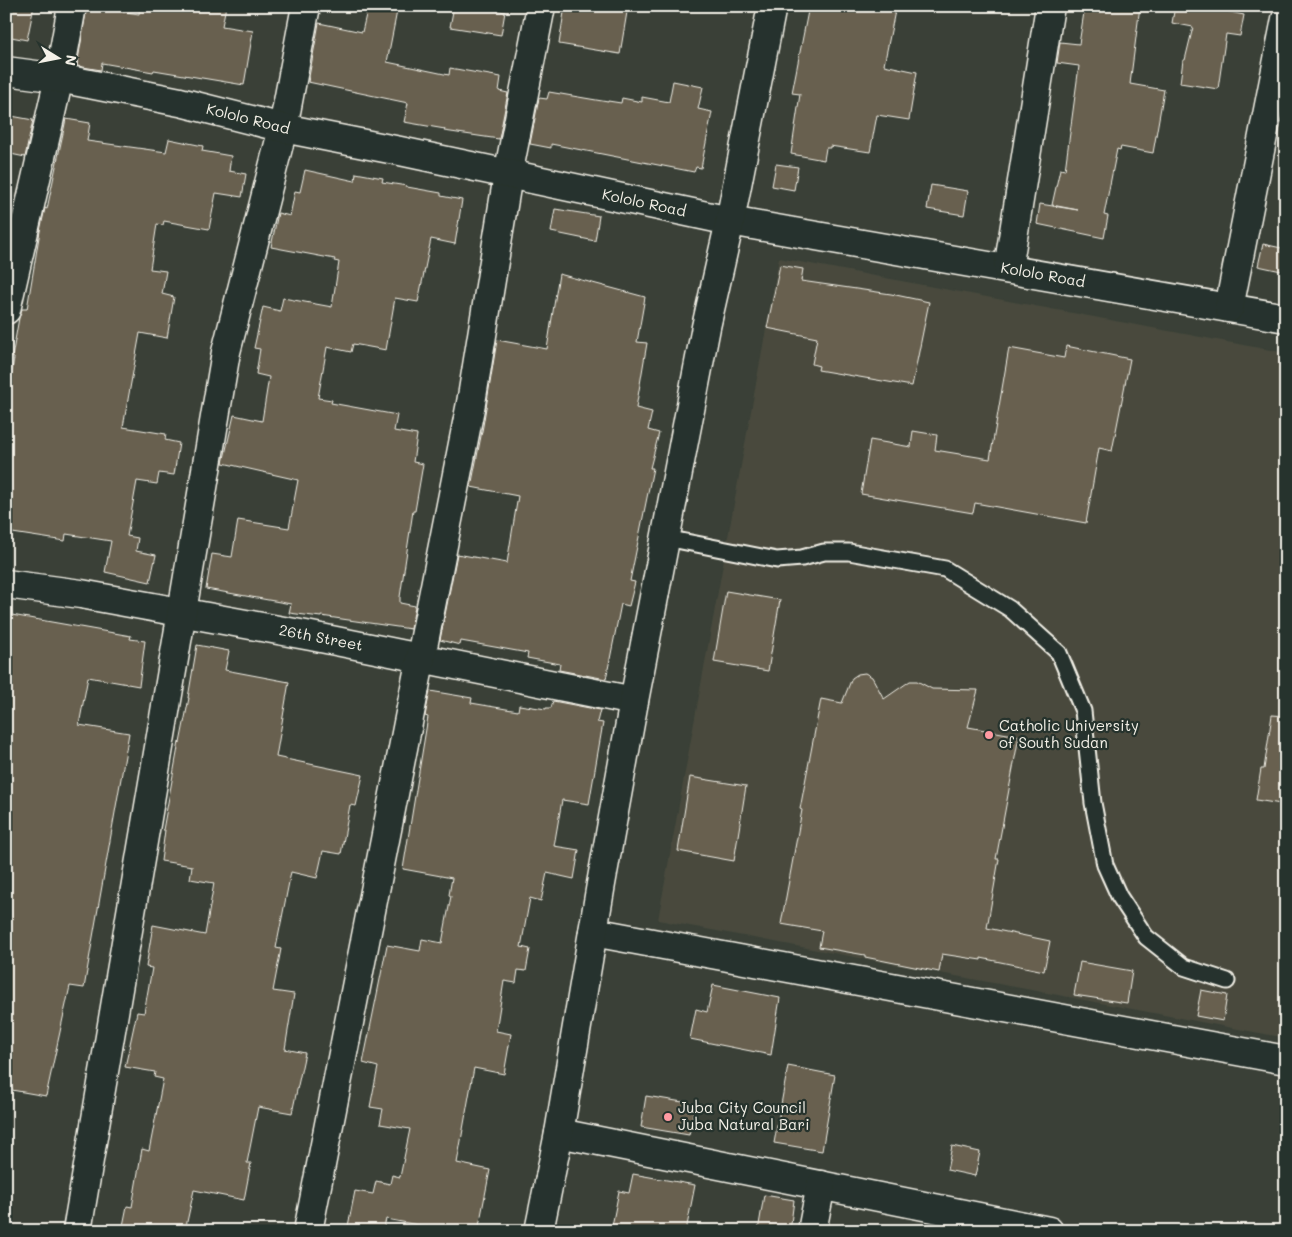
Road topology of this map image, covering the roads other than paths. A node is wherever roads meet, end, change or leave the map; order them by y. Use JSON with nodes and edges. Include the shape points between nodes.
{"nodes":[{"id":1,"x":72,"y":6,"type":"edge"},
{"id":2,"x":306,"y":6,"type":"edge"},
{"id":3,"x":541,"y":6,"type":"edge"},
{"id":4,"x":772,"y":6,"type":"edge"},
{"id":5,"x":1050,"y":6,"type":"edge"},
{"id":6,"x":1286,"y":19,"type":"edge"},
{"id":7,"x":6,"y":71,"type":"edge"},
{"id":8,"x":59,"y":78,"type":"junction"},
{"id":9,"x":283,"y":128,"type":"junction"},
{"id":10,"x":508,"y":175,"type":"junction"},
{"id":11,"x":730,"y":221,"type":"junction"},
{"id":12,"x":1008,"y":269,"type":"junction"},
{"id":13,"x":1229,"y":308,"type":"junction"},
{"id":14,"x":6,"y":310,"type":"edge"},
{"id":15,"x":1286,"y":318,"type":"edge"},
{"id":16,"x":666,"y":538,"type":"junction"},
{"id":17,"x":6,"y":584,"type":"edge"},
{"id":18,"x":180,"y":612,"type":"junction"},
{"id":19,"x":420,"y":659,"type":"junction"},
{"id":20,"x":634,"y":701,"type":"junction"},
{"id":21,"x":593,"y":932,"type":"junction"},
{"id":22,"x":1227,"y":981,"type":"dead end"},
{"id":23,"x":1286,"y":1060,"type":"edge"},
{"id":24,"x":559,"y":1133,"type":"junction"},
{"id":25,"x":821,"y":1186,"type":"junction"},
{"id":26,"x":77,"y":1231,"type":"edge"},
{"id":27,"x":308,"y":1231,"type":"edge"},
{"id":28,"x":540,"y":1231,"type":"edge"},
{"id":29,"x":812,"y":1231,"type":"edge"},
{"id":30,"x":1048,"y":1231,"type":"edge"}],
"edges":[{"from":1,"to":8,"type":"street"},
{"from":2,"to":9,"type":"street"},
{"from":3,"to":10,"type":"street"},
{"from":4,"to":11,"type":"street"},
{"from":5,"to":12,"type":"street"},
{"from":6,"to":13,"type":"street"},
{"from":7,"to":8,"type":"street","name":"Kololo Road"},
{"from":8,"to":9,"type":"street","name":"Kololo Road","via":[[180,102]]},
{"from":8,"to":14,"type":"street"},
{"from":9,"to":10,"type":"street","name":"Kololo Road"},
{"from":9,"to":18,"type":"street","via":[[226,352]]},
{"from":10,"to":11,"type":"street","name":"Kololo Road"},
{"from":10,"to":19,"type":"street","via":[[471,402]]},
{"from":11,"to":12,"type":"street","name":"Kololo Road"},
{"from":11,"to":16,"type":"street","via":[[706,327]]},
{"from":12,"to":13,"type":"street","name":"Kololo Road"},
{"from":13,"to":15,"type":"street","name":"Kololo Road"},
{"from":16,"to":20,"type":"street"},
{"from":16,"to":22,"type":"lane","via":[[777,560],[824,552],[849,552],[945,569],[1010,609],[1059,653],[1083,711],[1093,803],[1103,856],[1119,896],[1146,937],[1161,949],[1184,967]]},
{"from":17,"to":18,"type":"street","name":"26th Street"},
{"from":18,"to":19,"type":"street","name":"26th Street"},
{"from":18,"to":26,"type":"street"},
{"from":19,"to":20,"type":"street","name":"26th Street"},
{"from":19,"to":27,"type":"street"},
{"from":20,"to":21,"type":"street"},
{"from":21,"to":23,"type":"street"},
{"from":21,"to":24,"type":"street"},
{"from":24,"to":25,"type":"street"},
{"from":24,"to":28,"type":"street"},
{"from":25,"to":29,"type":"street"},
{"from":25,"to":30,"type":"street"}]}
